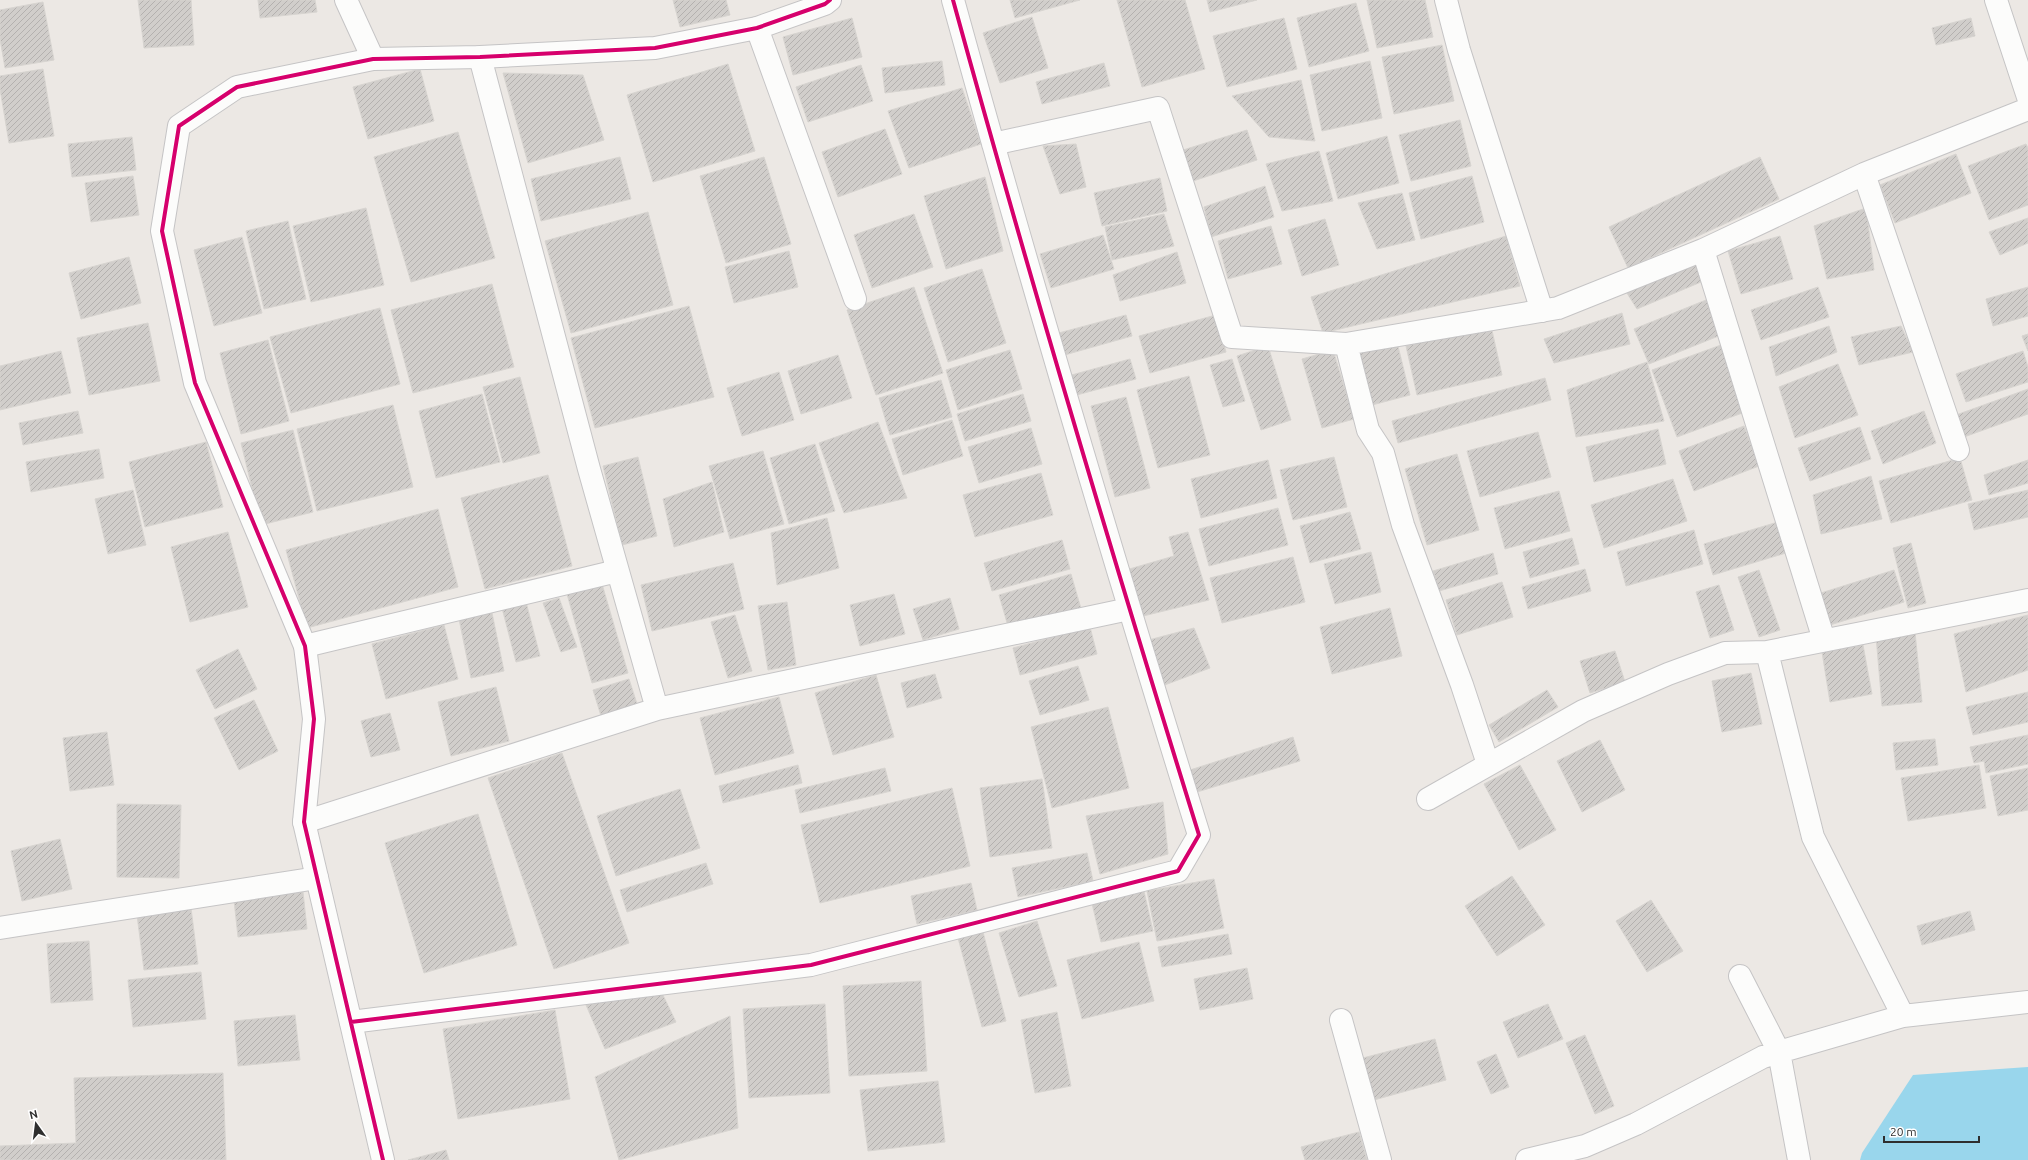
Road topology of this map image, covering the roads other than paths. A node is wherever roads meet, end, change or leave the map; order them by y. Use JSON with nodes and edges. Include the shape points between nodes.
{"nodes":[{"id":1,"x":346,"y":0,"type":"edge"},
{"id":2,"x":830,"y":0,"type":"edge"},
{"id":3,"x":953,"y":0,"type":"edge"},
{"id":4,"x":1446,"y":0,"type":"edge"},
{"id":5,"x":1996,"y":0,"type":"edge"},
{"id":6,"x":757,"y":28,"type":"junction"},
{"id":7,"x":480,"y":57,"type":"junction"},
{"id":8,"x":373,"y":59,"type":"junction"},
{"id":9,"x":2028,"y":97,"type":"edge"},
{"id":10,"x":2028,"y":108,"type":"edge"},
{"id":11,"x":993,"y":144,"type":"junction"},
{"id":12,"x":1864,"y":174,"type":"junction"},
{"id":13,"x":1703,"y":250,"type":"junction"},
{"id":14,"x":855,"y":299,"type":"dead end"},
{"id":15,"x":1542,"y":311,"type":"junction"},
{"id":16,"x":1346,"y":344,"type":"junction"},
{"id":17,"x":1958,"y":450,"type":"dead end"},
{"id":18,"x":617,"y":571,"type":"junction"},
{"id":19,"x":2028,"y":600,"type":"edge"},
{"id":20,"x":1129,"y":609,"type":"junction"},
{"id":21,"x":1824,"y":640,"type":"junction"},
{"id":22,"x":305,"y":646,"type":"junction"},
{"id":23,"x":1767,"y":652,"type":"junction"},
{"id":24,"x":657,"y":709,"type":"junction"},
{"id":25,"x":1488,"y":764,"type":"junction"},
{"id":26,"x":1428,"y":799,"type":"dead end"},
{"id":27,"x":304,"y":822,"type":"junction"},
{"id":28,"x":317,"y":878,"type":"junction"},
{"id":29,"x":0,"y":928,"type":"edge"},
{"id":30,"x":1740,"y":976,"type":"dead end"},
{"id":31,"x":2028,"y":1002,"type":"edge"},
{"id":32,"x":1903,"y":1016,"type":"junction"},
{"id":33,"x":1341,"y":1020,"type":"dead end"},
{"id":34,"x":350,"y":1022,"type":"junction"},
{"id":35,"x":1779,"y":1052,"type":"junction"},
{"id":36,"x":383,"y":1160,"type":"edge"},
{"id":37,"x":1380,"y":1160,"type":"edge"},
{"id":38,"x":1527,"y":1160,"type":"edge"},
{"id":39,"x":1799,"y":1160,"type":"edge"}],
"edges":[{"from":1,"to":8,"type":"street"},
{"from":2,"to":6,"type":"street"},
{"from":3,"to":11,"type":"street"},
{"from":4,"to":15,"type":"street","via":[[1459,50]]},
{"from":5,"to":9,"type":"street"},
{"from":6,"to":7,"type":"street","via":[[655,48]]},
{"from":6,"to":14,"type":"street"},
{"from":7,"to":8,"type":"street"},
{"from":7,"to":18,"type":"street"},
{"from":8,"to":22,"type":"street","via":[[237,87],[179,126],[162,230],[195,383]]},
{"from":10,"to":12,"type":"street"},
{"from":11,"to":16,"type":"street","via":[[1158,108],[1232,337]]},
{"from":11,"to":20,"type":"street"},
{"from":12,"to":13,"type":"street"},
{"from":12,"to":17,"type":"street"},
{"from":13,"to":15,"type":"street","via":[[1558,308]]},
{"from":13,"to":21,"type":"street"},
{"from":15,"to":16,"type":"street"},
{"from":16,"to":25,"type":"street","via":[[1368,430],[1383,453],[1403,524]]},
{"from":18,"to":22,"type":"street"},
{"from":18,"to":24,"type":"street"},
{"from":19,"to":21,"type":"street"},
{"from":20,"to":24,"type":"street"},
{"from":20,"to":34,"type":"street","via":[[1199,835],[1178,870],[811,965]]},
{"from":21,"to":23,"type":"street"},
{"from":22,"to":27,"type":"street","via":[[314,719]]},
{"from":23,"to":25,"type":"street","via":[[1725,653],[1668,674],[1583,711]]},
{"from":23,"to":32,"type":"street","via":[[1813,837]]},
{"from":24,"to":27,"type":"street"},
{"from":25,"to":26,"type":"street"},
{"from":27,"to":28,"type":"street"},
{"from":28,"to":29,"type":"street"},
{"from":28,"to":34,"type":"street"},
{"from":30,"to":35,"type":"street"},
{"from":31,"to":32,"type":"street"},
{"from":32,"to":35,"type":"street"},
{"from":33,"to":37,"type":"street"},
{"from":34,"to":36,"type":"street"},
{"from":35,"to":38,"type":"street","via":[[1763,1057],[1636,1124],[1585,1146]]},
{"from":35,"to":39,"type":"street"}]}
